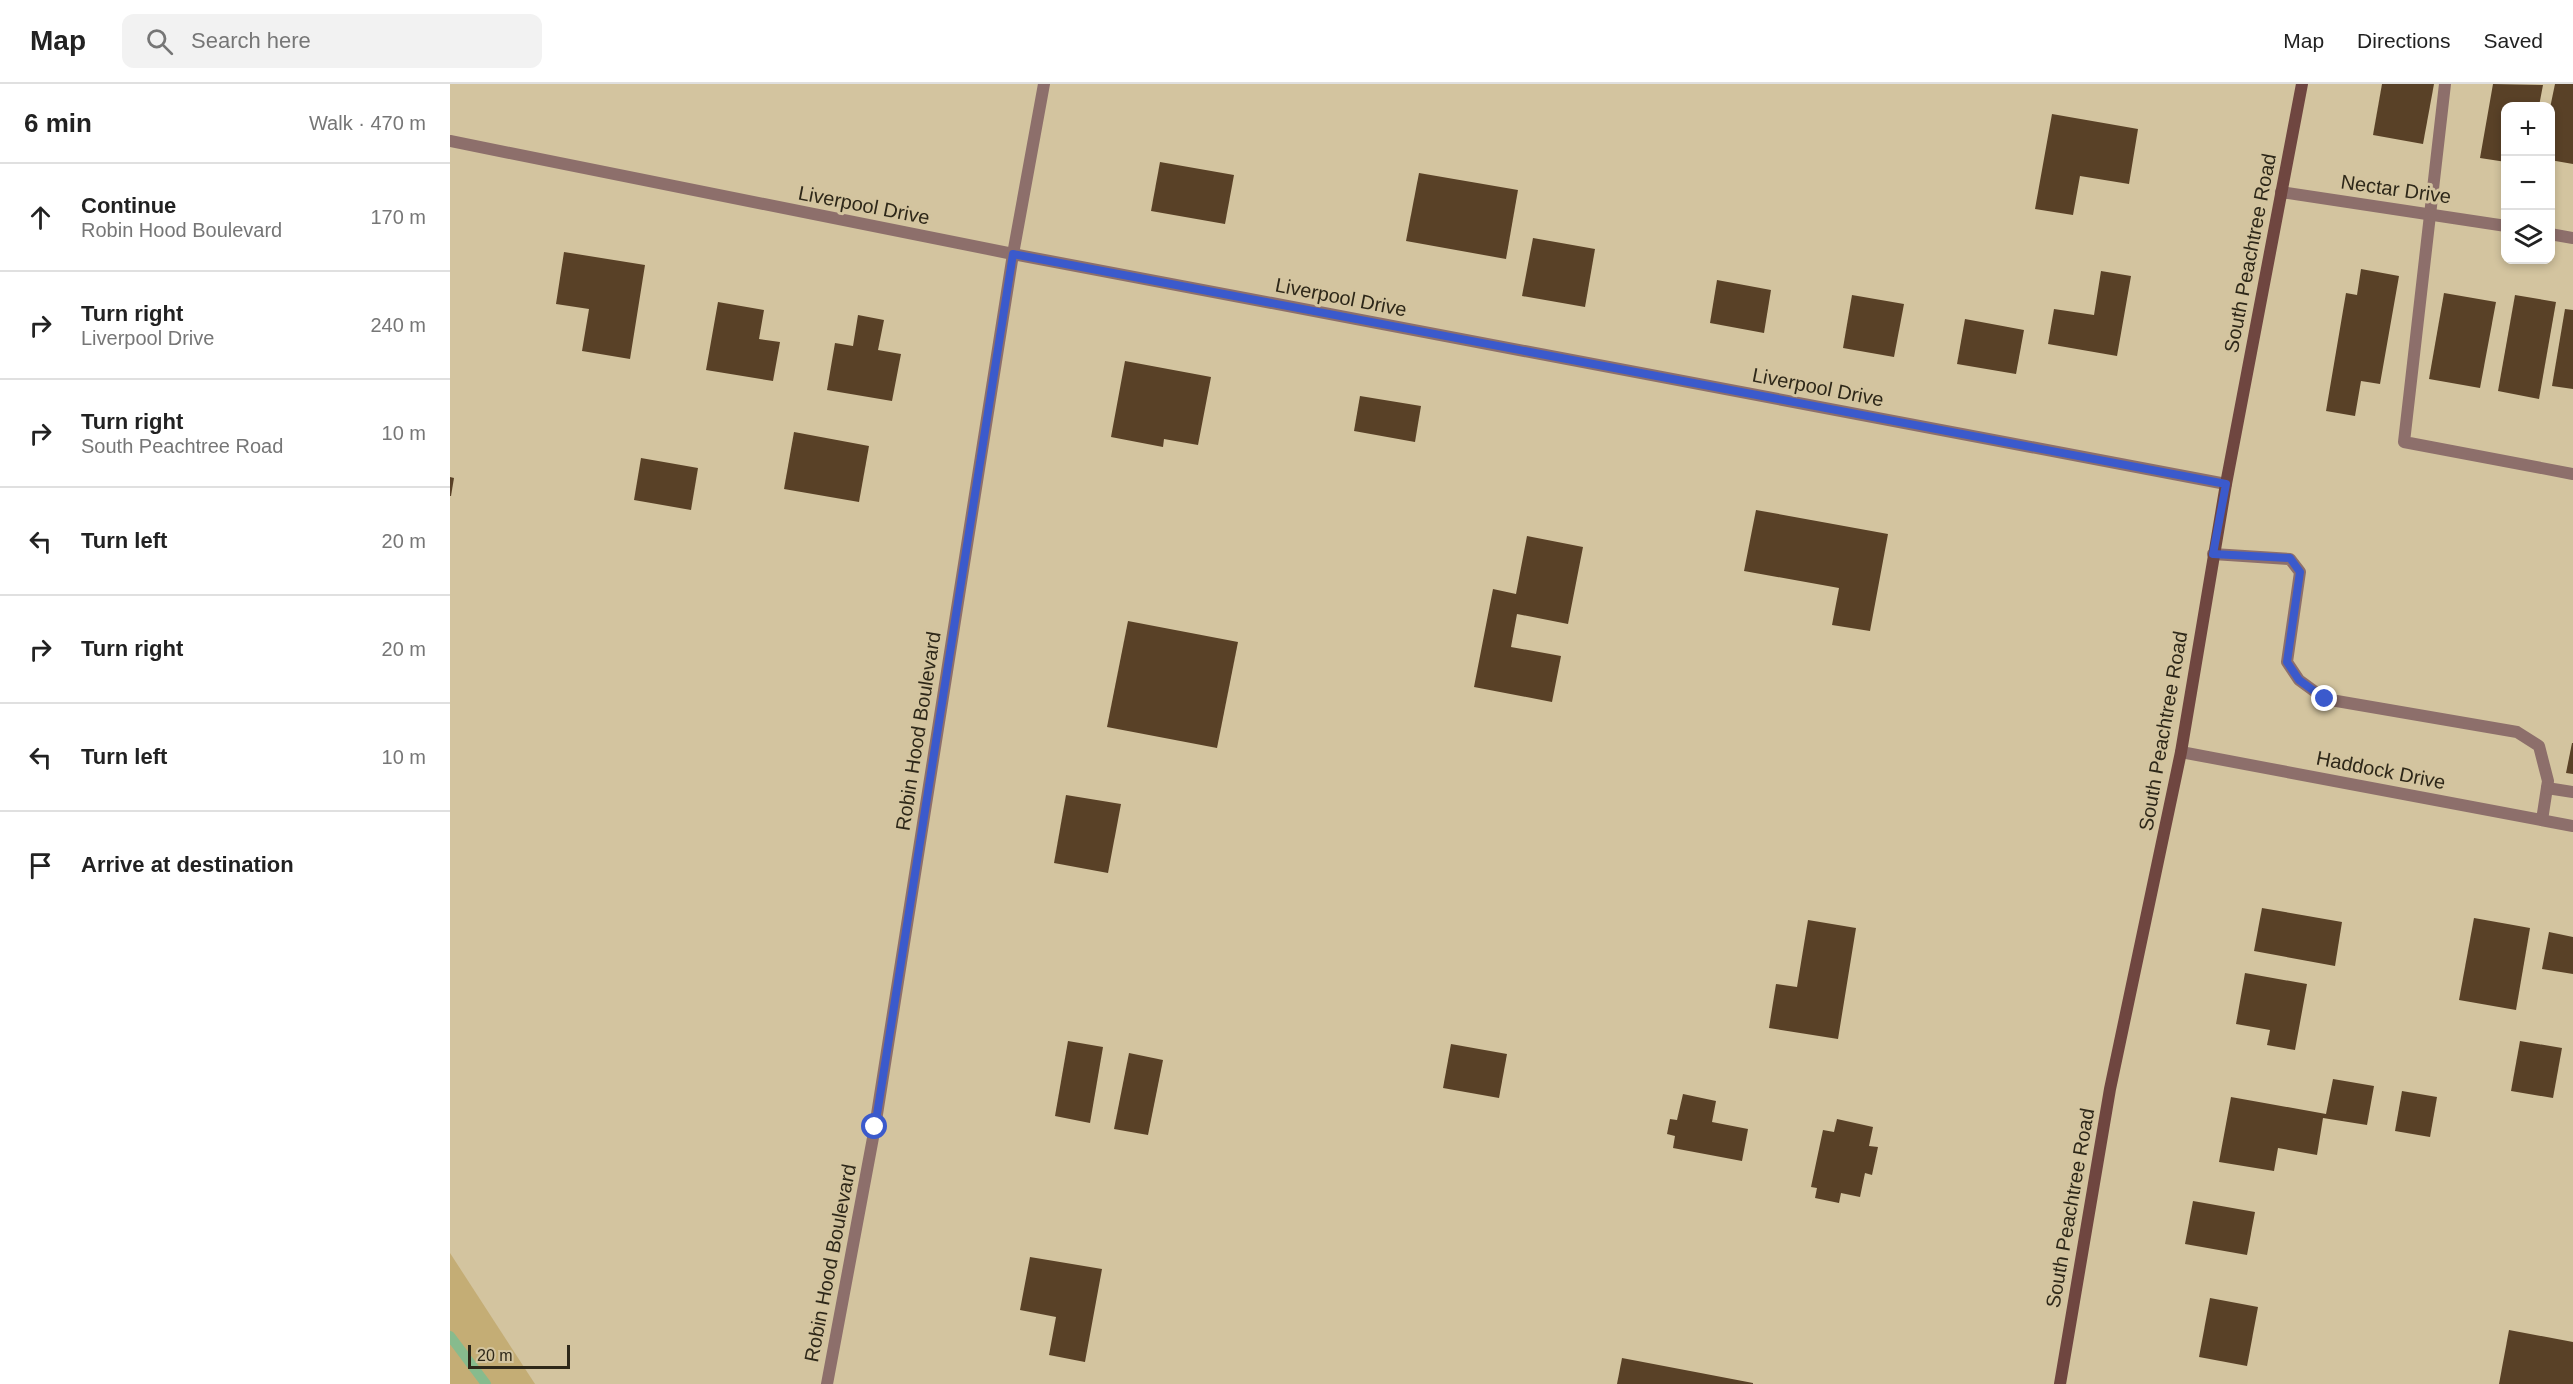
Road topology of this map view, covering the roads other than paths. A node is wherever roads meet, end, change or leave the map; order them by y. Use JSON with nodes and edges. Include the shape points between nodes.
{"nodes":[{"id":1,"x":1044,"y":84,"type":"edge"},
{"id":2,"x":2302,"y":84,"type":"edge"},
{"id":3,"x":2445,"y":84,"type":"edge"},
{"id":4,"x":450,"y":141,"type":"edge"},
{"id":5,"x":2282,"y":192,"type":"junction"},
{"id":6,"x":2429,"y":212,"type":"junction"},
{"id":7,"x":2501,"y":225,"type":"edge"},
{"id":8,"x":2555,"y":235,"type":"edge"},
{"id":9,"x":2573,"y":238,"type":"edge"},
{"id":10,"x":1013,"y":254,"type":"junction"},
{"id":11,"x":2573,"y":474,"type":"edge"},
{"id":12,"x":2226,"y":484,"type":"junction"},
{"id":13,"x":2213,"y":554,"type":"junction"},
{"id":14,"x":2181,"y":752,"type":"junction"},
{"id":15,"x":2547,"y":788,"type":"junction"},
{"id":16,"x":2573,"y":792,"type":"edge"},
{"id":17,"x":2541,"y":820,"type":"junction"},
{"id":18,"x":2573,"y":826,"type":"edge"},
{"id":19,"x":827,"y":1384,"type":"edge"},
{"id":20,"x":2060,"y":1384,"type":"edge"}],
"edges":[{"from":1,"to":10,"type":"street","name":"Robin Hood Boulevard"},
{"from":2,"to":5,"type":"main road","name":"South Peachtree Road"},
{"from":3,"to":6,"type":"street"},
{"from":4,"to":10,"type":"street","name":"Liverpool Drive"},
{"from":5,"to":6,"type":"street","name":"Nectar Drive"},
{"from":5,"to":12,"type":"main road","name":"South Peachtree Road"},
{"from":6,"to":7,"type":"street","name":"Nectar Drive"},
{"from":6,"to":11,"type":"street","via":[[2404,442]]},
{"from":8,"to":9,"type":"street"},
{"from":10,"to":12,"type":"street","name":"Liverpool Drive"},
{"from":10,"to":19,"type":"street","name":"Robin Hood Boulevard","via":[[877,1115]]},
{"from":12,"to":13,"type":"main road","name":"South Peachtree Road"},
{"from":13,"to":14,"type":"main road","name":"South Peachtree Road"},
{"from":13,"to":15,"type":"street","via":[[2290,558],[2300,572],[2287,662],[2299,680],[2325,699],[2517,732],[2539,746]]},
{"from":14,"to":17,"type":"street","name":"Haddock Drive"},
{"from":14,"to":20,"type":"main road","name":"South Peachtree Road","via":[[2110,1089]]},
{"from":15,"to":16,"type":"street"},
{"from":15,"to":17,"type":"street"},
{"from":17,"to":18,"type":"street","name":"Haddock Drive"}]}
